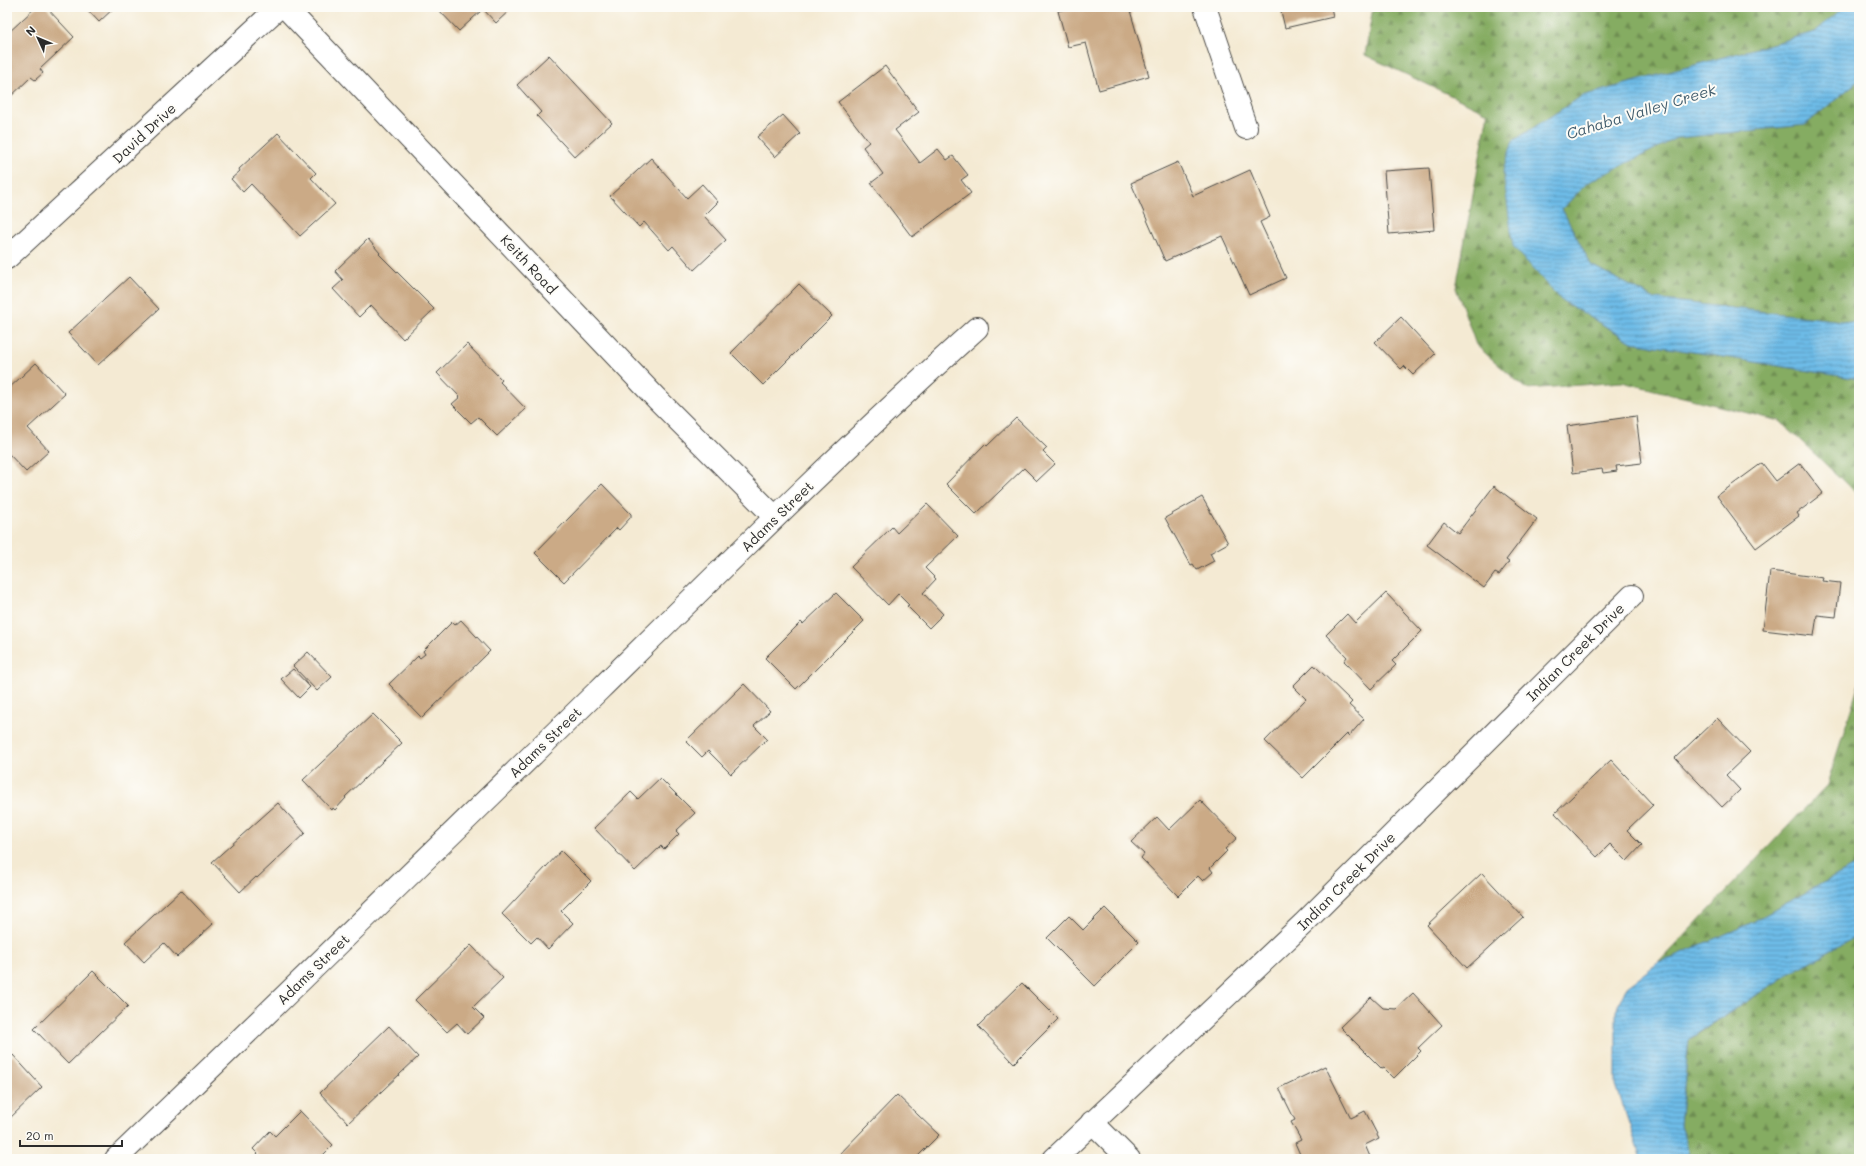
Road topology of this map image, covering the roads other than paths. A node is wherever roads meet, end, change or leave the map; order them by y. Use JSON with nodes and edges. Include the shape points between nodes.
{"nodes":[{"id":1,"x":279,"y":7,"type":"edge"},
{"id":2,"x":285,"y":7,"type":"edge"},
{"id":3,"x":1205,"y":7,"type":"edge"},
{"id":4,"x":1246,"y":128,"type":"dead end"},
{"id":5,"x":7,"y":258,"type":"edge"},
{"id":6,"x":977,"y":328,"type":"dead end"},
{"id":7,"x":775,"y":517,"type":"junction"},
{"id":8,"x":1632,"y":596,"type":"dead end"},
{"id":9,"x":1092,"y":1122,"type":"junction"},
{"id":10,"x":116,"y":1159,"type":"edge"},
{"id":11,"x":1054,"y":1159,"type":"edge"},
{"id":12,"x":1128,"y":1159,"type":"edge"}],
"edges":[{"from":1,"to":5,"type":"street","name":"David Drive"},
{"from":2,"to":7,"type":"street","name":"Keith Road","via":[[656,398]]},
{"from":3,"to":4,"type":"street"},
{"from":6,"to":7,"type":"street","name":"Adams Street"},
{"from":7,"to":10,"type":"street","name":"Adams Street"},
{"from":8,"to":9,"type":"street","name":"Indian Creek Drive","via":[[1303,924]]},
{"from":9,"to":11,"type":"street","name":"Indian Creek Drive"},
{"from":9,"to":12,"type":"street"}]}
